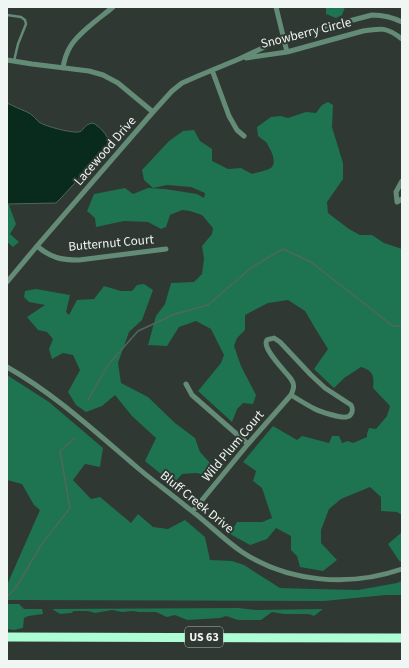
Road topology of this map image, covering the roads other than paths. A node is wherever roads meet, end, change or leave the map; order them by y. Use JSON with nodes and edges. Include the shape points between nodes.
{"nodes":[{"id":1,"x":113,"y":7,"type":"edge"},
{"id":2,"x":276,"y":7,"type":"edge"},
{"id":3,"x":7,"y":15,"type":"edge"},
{"id":4,"x":402,"y":22,"type":"edge"},
{"id":5,"x":284,"y":38,"type":"junction"},
{"id":6,"x":402,"y":39,"type":"edge"},
{"id":7,"x":288,"y":52,"type":"junction"},
{"id":8,"x":239,"y":59,"type":"junction"},
{"id":9,"x":7,"y":60,"type":"edge"},
{"id":10,"x":14,"y":61,"type":"junction"},
{"id":11,"x":63,"y":68,"type":"junction"},
{"id":12,"x":212,"y":70,"type":"junction"},
{"id":13,"x":154,"y":112,"type":"junction"},
{"id":14,"x":244,"y":136,"type":"dead end"},
{"id":15,"x":402,"y":181,"type":"edge"},
{"id":16,"x":402,"y":199,"type":"edge"},
{"id":17,"x":37,"y":246,"type":"junction"},
{"id":18,"x":166,"y":249,"type":"dead end"},
{"id":19,"x":7,"y":282,"type":"edge"},
{"id":20,"x":7,"y":367,"type":"edge"},
{"id":21,"x":186,"y":384,"type":"dead end"},
{"id":22,"x":291,"y":395,"type":"junction"},
{"id":23,"x":248,"y":444,"type":"junction"},
{"id":24,"x":193,"y":511,"type":"junction"},
{"id":25,"x":402,"y":569,"type":"edge"},
{"id":26,"x":7,"y":637,"type":"edge"},
{"id":27,"x":402,"y":638,"type":"edge"}],
"edges":[{"from":1,"to":11,"type":"street","via":[[70,46]]},
{"from":2,"to":5,"type":"street"},
{"from":3,"to":10,"type":"lane","via":[[21,17],[26,24]]},
{"from":4,"to":5,"type":"street","name":"Snowberry Circle","via":[[385,15],[372,15]]},
{"from":5,"to":7,"type":"street"},
{"from":5,"to":8,"type":"street","name":"Snowberry Circle"},
{"from":6,"to":7,"type":"street","name":"Snowberry Circle","via":[[385,29],[374,29]]},
{"from":7,"to":8,"type":"street","name":"Snowberry Circle"},
{"from":8,"to":12,"type":"street","name":"Lacewood Drive"},
{"from":9,"to":10,"type":"street"},
{"from":10,"to":11,"type":"street"},
{"from":11,"to":13,"type":"street","via":[[89,72],[118,83]]},
{"from":12,"to":13,"type":"street","name":"Lacewood Drive","via":[[182,83]]},
{"from":12,"to":14,"type":"street","via":[[229,116]]},
{"from":13,"to":17,"type":"street","name":"Lacewood Drive"},
{"from":15,"to":16,"type":"street","via":[[396,192],[397,202]]},
{"from":17,"to":18,"type":"street","name":"Butternut Court","via":[[46,253],[66,260]]},
{"from":17,"to":19,"type":"street","name":"Lacewood Drive"},
{"from":20,"to":24,"type":"street","name":"Bluff Creek Drive","via":[[50,394],[132,464]]},
{"from":21,"to":23,"type":"street","via":[[192,395]]},
{"from":22,"to":22,"type":"street","via":[[324,412],[346,417],[352,412],[351,406],[325,388],[280,342],[274,338],[270,339],[266,344],[270,354],[293,382]]},
{"from":22,"to":23,"type":"street","name":"Wild Plum Court"},
{"from":23,"to":24,"type":"street","name":"Wild Plum Court"},
{"from":24,"to":25,"type":"street","name":"Bluff Creek Drive","via":[[244,553],[263,564],[288,572],[328,580],[346,580],[388,574]]},
{"from":26,"to":27,"type":"highway","number":"US 63"}]}
